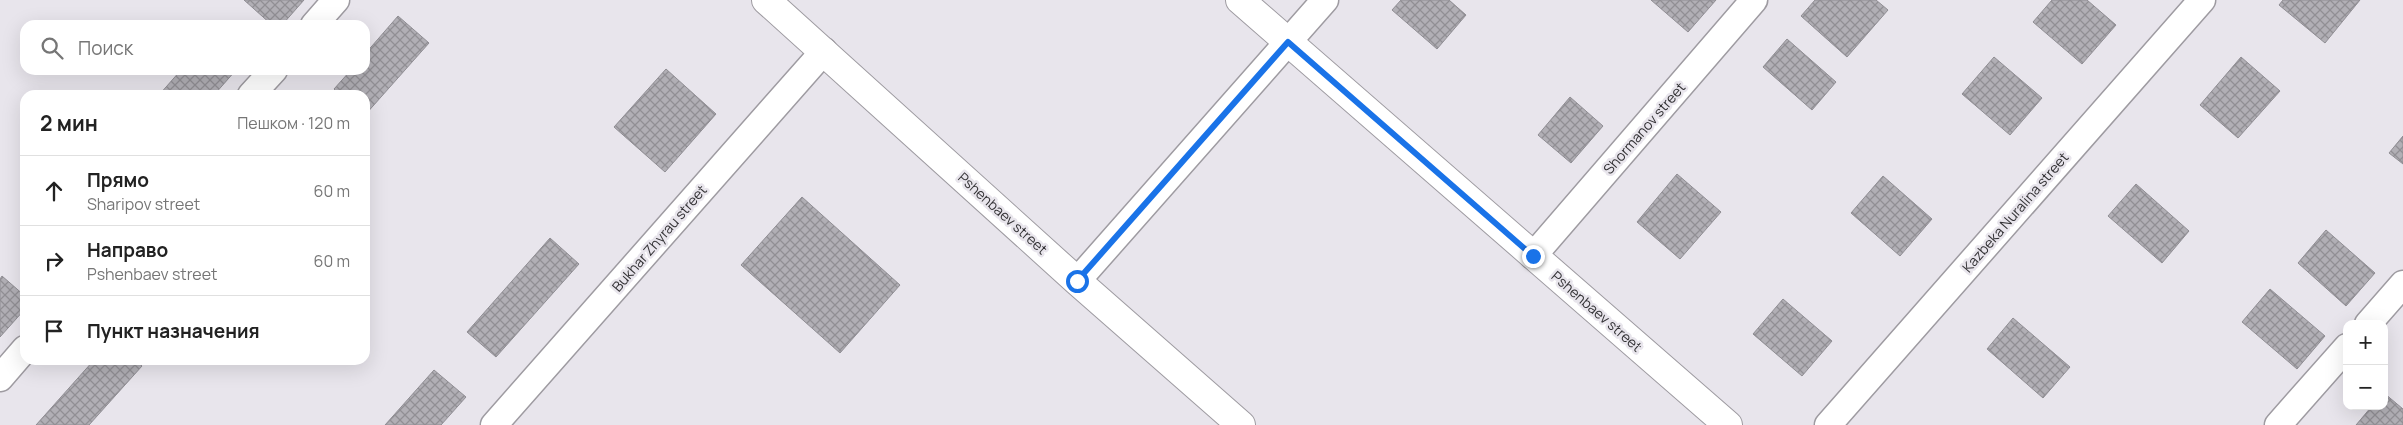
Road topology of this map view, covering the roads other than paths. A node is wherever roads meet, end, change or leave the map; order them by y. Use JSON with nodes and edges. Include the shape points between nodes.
{"nodes":[{"id":1,"x":336,"y":0,"type":"edge"},
{"id":2,"x":766,"y":0,"type":"edge"},
{"id":3,"x":1240,"y":0,"type":"edge"},
{"id":4,"x":1325,"y":0,"type":"edge"},
{"id":5,"x":1754,"y":0,"type":"edge"},
{"id":6,"x":2202,"y":0,"type":"edge"},
{"id":7,"x":318,"y":20,"type":"edge"},
{"id":8,"x":1288,"y":42,"type":"junction"},
{"id":9,"x":824,"y":51,"type":"junction"},
{"id":10,"x":269,"y":75,"type":"edge"},
{"id":11,"x":256,"y":90,"type":"edge"},
{"id":12,"x":1533,"y":256,"type":"junction"},
{"id":13,"x":1077,"y":281,"type":"junction"},
{"id":14,"x":2403,"y":284,"type":"edge"},
{"id":15,"x":2372,"y":320,"type":"edge"},
{"id":16,"x":2343,"y":352,"type":"edge"},
{"id":17,"x":20,"y":356,"type":"edge"},
{"id":18,"x":0,"y":378,"type":"edge"},
{"id":19,"x":494,"y":425,"type":"edge"},
{"id":20,"x":1241,"y":425,"type":"edge"},
{"id":21,"x":1728,"y":425,"type":"edge"},
{"id":22,"x":1828,"y":425,"type":"edge"},
{"id":23,"x":2278,"y":425,"type":"edge"}],
"edges":[{"from":1,"to":7,"type":"street"},
{"from":2,"to":9,"type":"street","name":"Pshenbaev street"},
{"from":3,"to":8,"type":"street","name":"Pshenbaev street"},
{"from":4,"to":8,"type":"street"},
{"from":5,"to":12,"type":"street","name":"Shormanov street"},
{"from":6,"to":22,"type":"street","name":"Kazbeka Nuralina street"},
{"from":8,"to":12,"type":"street","name":"Pshenbaev street"},
{"from":8,"to":13,"type":"street"},
{"from":9,"to":13,"type":"street","name":"Pshenbaev street"},
{"from":9,"to":19,"type":"street","name":"Bukhar Zhyrau street"},
{"from":10,"to":11,"type":"street"},
{"from":12,"to":21,"type":"street","name":"Pshenbaev street"},
{"from":13,"to":20,"type":"street","name":"Pshenbaev street"},
{"from":14,"to":15,"type":"street"},
{"from":16,"to":23,"type":"street"},
{"from":17,"to":18,"type":"street"}]}
